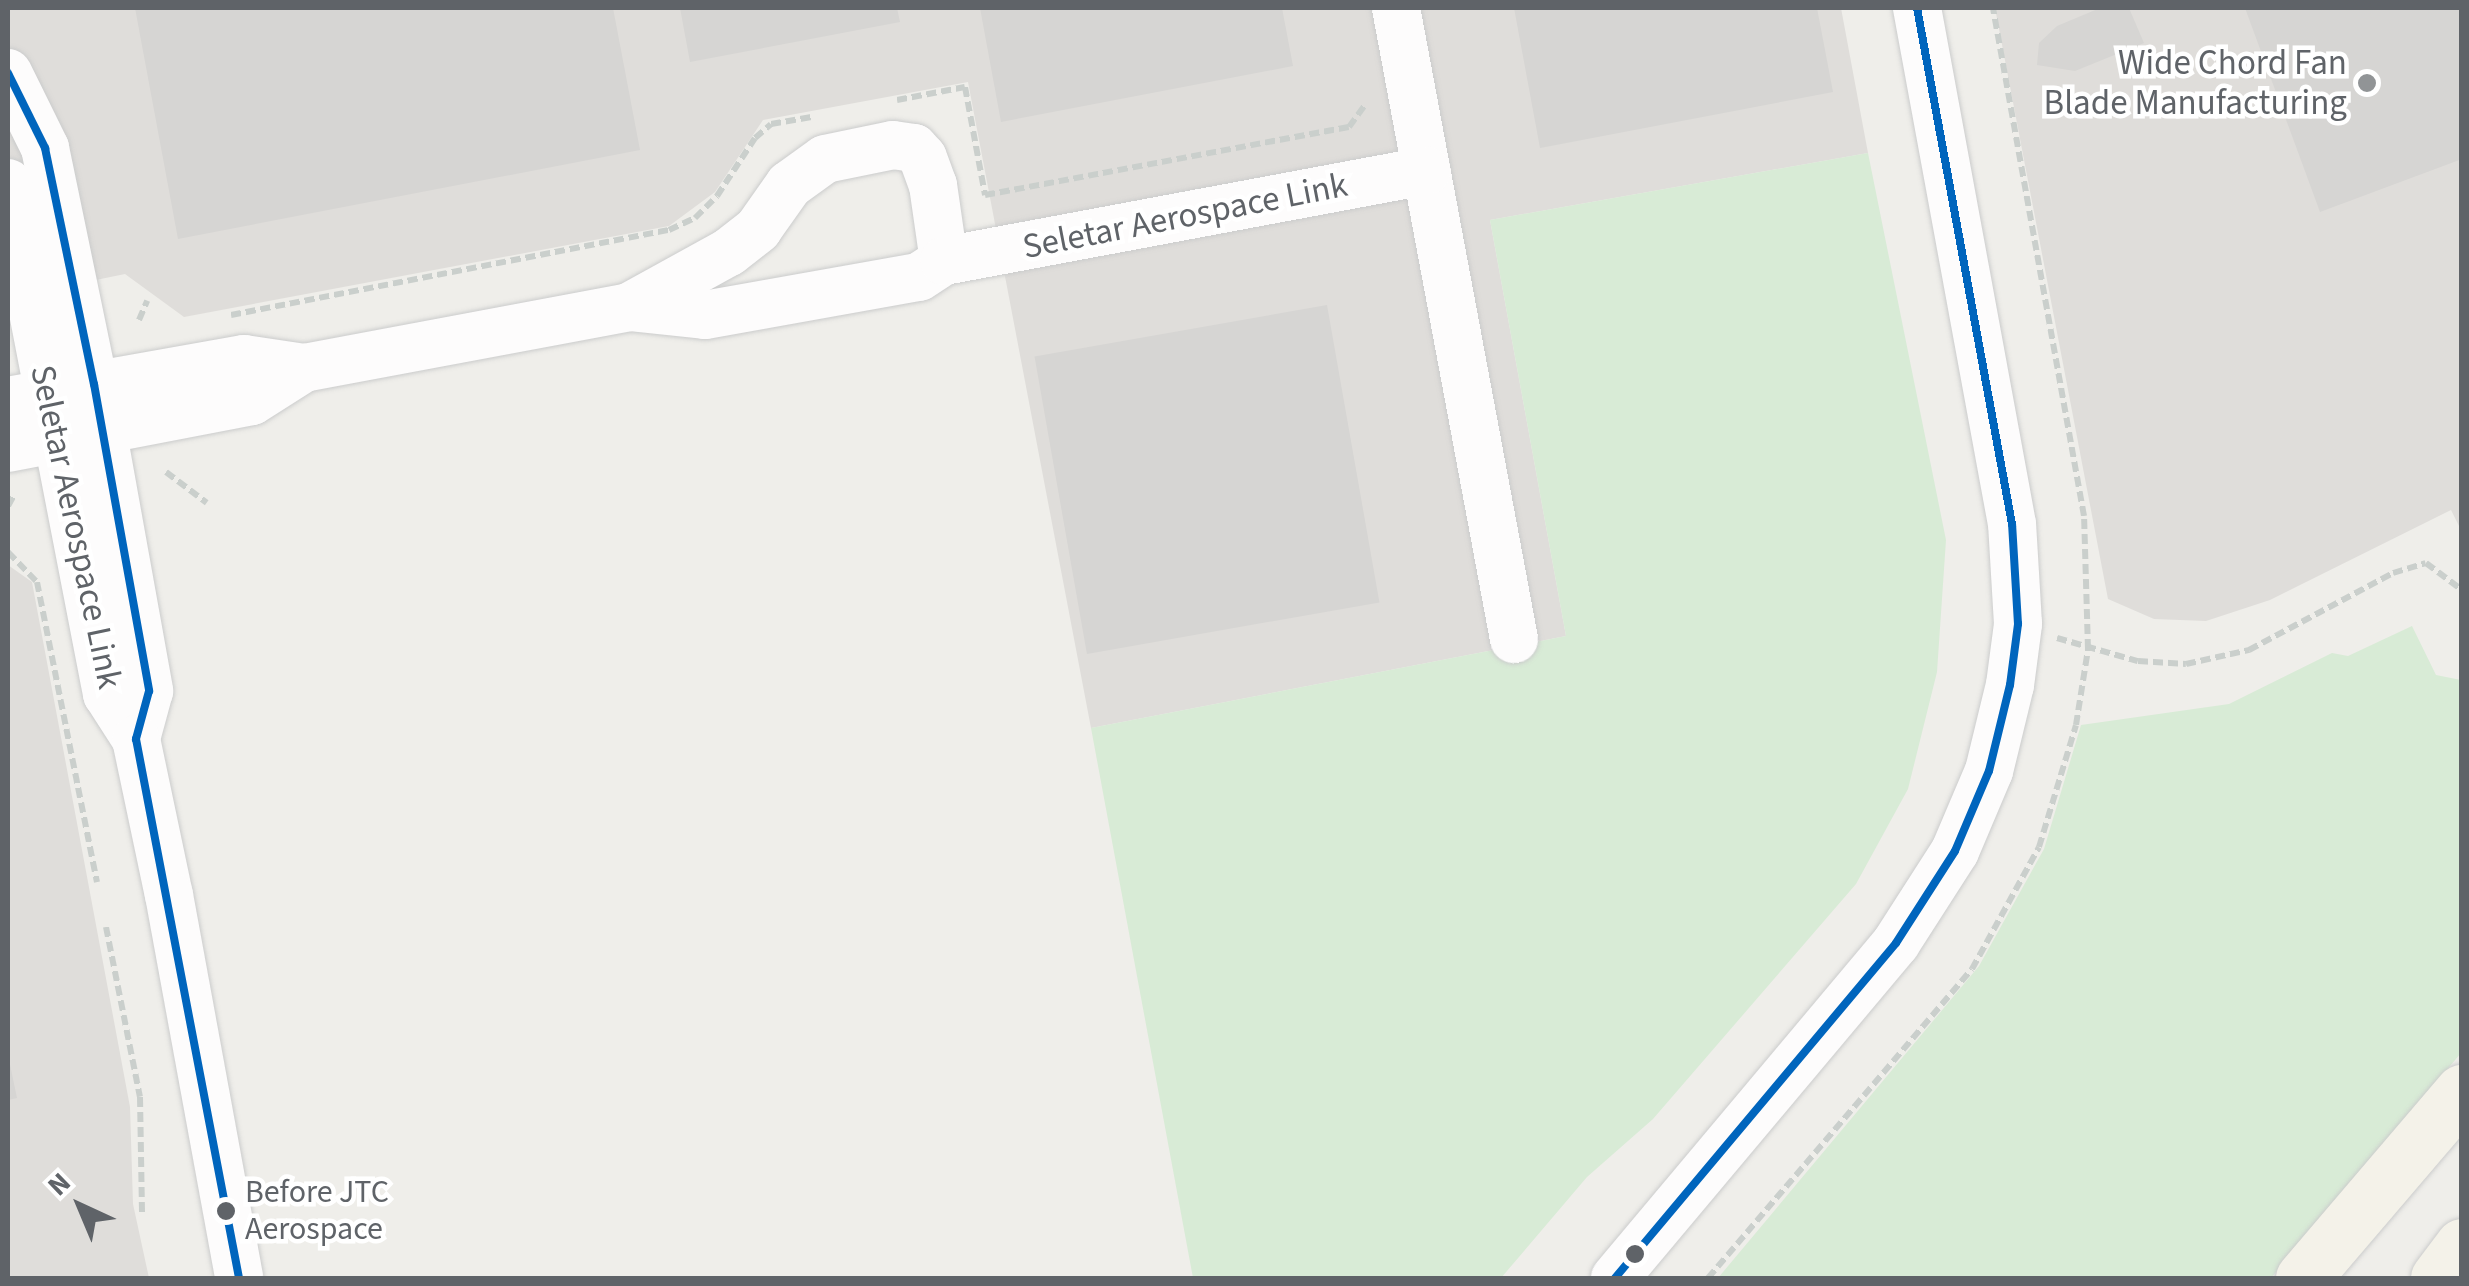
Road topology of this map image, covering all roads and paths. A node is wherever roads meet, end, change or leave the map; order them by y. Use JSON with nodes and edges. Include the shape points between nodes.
{"nodes":[{"id":1,"x":1396,"y":8,"type":"edge"},
{"id":2,"x":1917,"y":8,"type":"edge"},
{"id":3,"x":8,"y":73,"type":"edge"},
{"id":4,"x":886,"y":102,"type":"dead end"},
{"id":5,"x":1366,"y":104,"type":"dead end"},
{"id":6,"x":828,"y":114,"type":"dead end"},
{"id":7,"x":1426,"y":171,"type":"junction"},
{"id":8,"x":8,"y":183,"type":"edge"},
{"id":9,"x":944,"y":261,"type":"junction"},
{"id":10,"x":147,"y":300,"type":"dead end"},
{"id":11,"x":630,"y":307,"type":"junction"},
{"id":12,"x":216,"y":317,"type":"dead end"},
{"id":13,"x":139,"y":320,"type":"dead end"},
{"id":14,"x":27,"y":398,"type":"edge"},
{"id":15,"x":85,"y":418,"type":"junction"},
{"id":16,"x":8,"y":448,"type":"edge"},
{"id":17,"x":166,"y":472,"type":"dead end"},
{"id":18,"x":14,"y":495,"type":"dead end"},
{"id":19,"x":207,"y":503,"type":"dead end"},
{"id":20,"x":8,"y":506,"type":"edge"},
{"id":21,"x":8,"y":552,"type":"edge"},
{"id":22,"x":2462,"y":590,"type":"edge"},
{"id":23,"x":2018,"y":624,"type":"junction"},
{"id":24,"x":1514,"y":639,"type":"dead end"},
{"id":25,"x":97,"y":882,"type":"dead end"},
{"id":26,"x":106,"y":927,"type":"dead end"},
{"id":27,"x":2462,"y":1092,"type":"edge"},
{"id":28,"x":142,"y":1213,"type":"dead end"},
{"id":29,"x":2462,"y":1246,"type":"edge"},
{"id":30,"x":240,"y":1278,"type":"edge"},
{"id":31,"x":1615,"y":1278,"type":"edge"},
{"id":32,"x":2303,"y":1278,"type":"edge"},
{"id":33,"x":2438,"y":1278,"type":"edge"}],
"edges":[{"from":1,"to":7,"type":"street"},
{"from":2,"to":23,"type":"street","via":[[2012,524]]},
{"from":3,"to":15,"type":"street","name":"Seletar Aerospace Link","via":[[45,148]]},
{"from":4,"to":5,"type":"path","via":[[965,87],[985,195],[1349,128]]},
{"from":6,"to":12,"type":"path","via":[[772,124],[755,138],[717,196],[670,230]]},
{"from":7,"to":9,"type":"street","name":"Seletar Aerospace Link"},
{"from":7,"to":24,"type":"street"},
{"from":8,"to":14,"type":"street","name":"Seletar Aerospace Link"},
{"from":9,"to":11,"type":"street","name":"Seletar Aerospace Link","via":[[919,277],[705,315]]},
{"from":9,"to":11,"type":"street","via":[[923,158],[914,148],[893,145],[825,159],[789,185],[744,241]]},
{"from":10,"to":13,"type":"path"},
{"from":11,"to":15,"type":"street","via":[[304,368],[244,358]]},
{"from":14,"to":15,"type":"street"},
{"from":15,"to":16,"type":"street"},
{"from":15,"to":30,"type":"street","name":"Seletar Aerospace Link","via":[[107,694],[136,739]]},
{"from":17,"to":19,"type":"path"},
{"from":18,"to":20,"type":"path"},
{"from":21,"to":25,"type":"path","via":[[37,582]]},
{"from":22,"to":23,"type":"path","via":[[2426,564],[2393,573],[2249,650],[2186,664],[2105,653]]},
{"from":23,"to":31,"type":"street","via":[[1989,771],[1955,851],[1896,943]]},
{"from":26,"to":28,"type":"path","via":[[140,1097]]},
{"from":27,"to":32,"type":"main road"},
{"from":29,"to":33,"type":"main road"}]}
